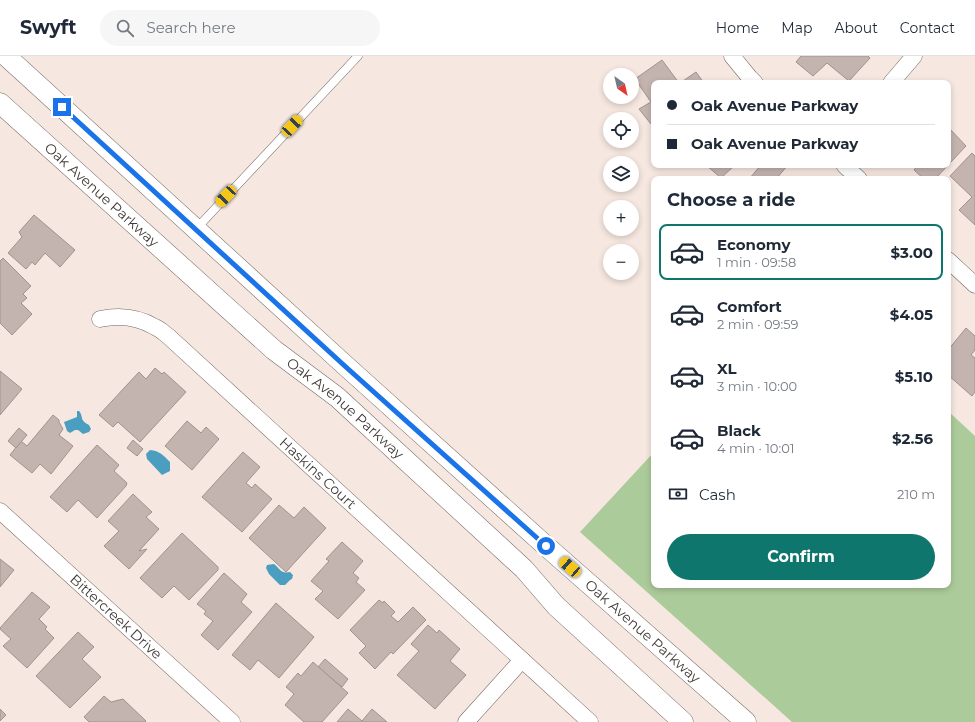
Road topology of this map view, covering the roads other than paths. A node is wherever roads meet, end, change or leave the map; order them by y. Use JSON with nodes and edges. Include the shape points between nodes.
{"nodes":[{"id":1,"x":6,"y":56,"type":"edge"},
{"id":2,"x":358,"y":56,"type":"edge"},
{"id":3,"x":732,"y":56,"type":"edge"},
{"id":4,"x":914,"y":56,"type":"edge"},
{"id":5,"x":752,"y":80,"type":"edge"},
{"id":6,"x":894,"y":80,"type":"edge"},
{"id":7,"x":0,"y":103,"type":"edge"},
{"id":8,"x":847,"y":168,"type":"edge"},
{"id":9,"x":856,"y":176,"type":"edge"},
{"id":10,"x":196,"y":229,"type":"junction"},
{"id":11,"x":951,"y":263,"type":"edge"},
{"id":12,"x":975,"y":285,"type":"edge"},
{"id":13,"x":100,"y":319,"type":"dead end"},
{"id":14,"x":0,"y":511,"type":"edge"},
{"id":15,"x":522,"y":660,"type":"junction"},
{"id":16,"x":232,"y":722,"type":"edge"},
{"id":17,"x":466,"y":722,"type":"edge"},
{"id":18,"x":590,"y":722,"type":"edge"},
{"id":19,"x":683,"y":722,"type":"edge"},
{"id":20,"x":746,"y":722,"type":"edge"}],
"edges":[{"from":1,"to":10,"type":"street","name":"Oak Avenue Parkway"},
{"from":2,"to":10,"type":"lane"},
{"from":3,"to":5,"type":"street"},
{"from":4,"to":6,"type":"street"},
{"from":7,"to":19,"type":"street","name":"Oak Avenue Parkway","via":[[274,350],[337,397],[524,569],[556,606]]},
{"from":8,"to":9,"type":"street"},
{"from":10,"to":20,"type":"street","name":"Oak Avenue Parkway","via":[[546,546]]},
{"from":11,"to":12,"type":"street"},
{"from":13,"to":15,"type":"street","name":"Haskins Court","via":[[126,317],[141,320],[168,336]]},
{"from":14,"to":16,"type":"street","name":"Bittercreek Drive"},
{"from":15,"to":17,"type":"street"},
{"from":15,"to":18,"type":"street","name":"Haskins Court"}]}
